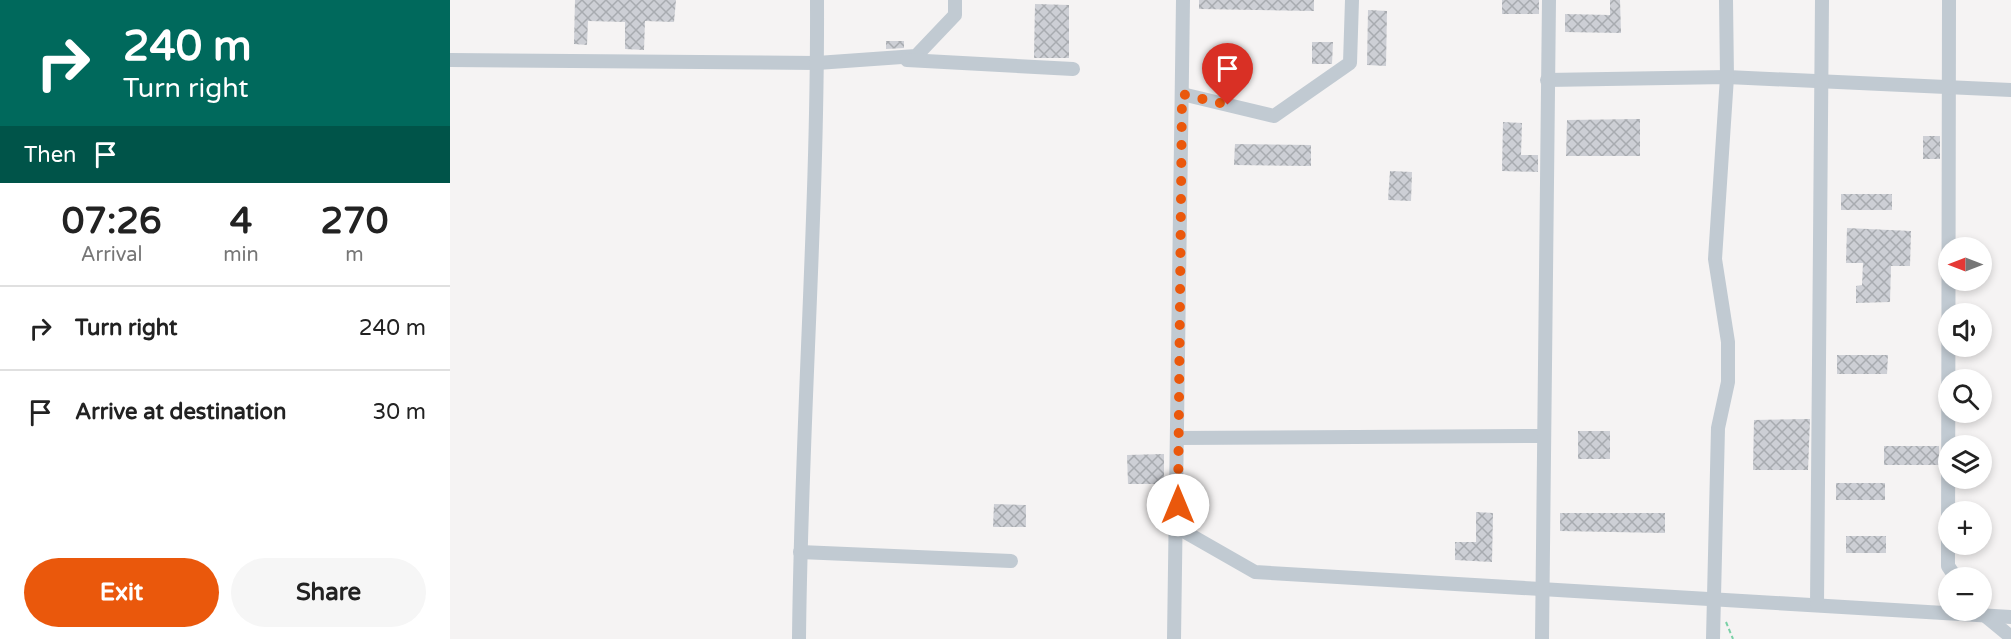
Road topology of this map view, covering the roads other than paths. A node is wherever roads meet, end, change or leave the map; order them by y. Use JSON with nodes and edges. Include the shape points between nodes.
{"nodes":[{"id":1,"x":817,"y":0,"type":"edge"},
{"id":2,"x":955,"y":0,"type":"edge"},
{"id":3,"x":1184,"y":0,"type":"edge"},
{"id":4,"x":1352,"y":0,"type":"edge"},
{"id":5,"x":1549,"y":0,"type":"edge"},
{"id":6,"x":1726,"y":0,"type":"edge"},
{"id":7,"x":1822,"y":0,"type":"edge"},
{"id":8,"x":1949,"y":0,"type":"edge"},
{"id":9,"x":887,"y":59,"type":"junction"},
{"id":10,"x":450,"y":60,"type":"edge"},
{"id":11,"x":817,"y":63,"type":"junction"},
{"id":12,"x":1073,"y":69,"type":"dead end"},
{"id":13,"x":1727,"y":77,"type":"junction"},
{"id":14,"x":1547,"y":80,"type":"junction"},
{"id":15,"x":1820,"y":81,"type":"junction"},
{"id":16,"x":1947,"y":87,"type":"junction"},
{"id":17,"x":2011,"y":90,"type":"edge"},
{"id":18,"x":1182,"y":94,"type":"junction"},
{"id":19,"x":1542,"y":436,"type":"junction"},
{"id":20,"x":1178,"y":438,"type":"junction"},
{"id":21,"x":1178,"y":528,"type":"junction"},
{"id":22,"x":800,"y":552,"type":"junction"},
{"id":23,"x":1011,"y":561,"type":"dead end"},
{"id":24,"x":1949,"y":567,"type":"edge"},
{"id":25,"x":1543,"y":591,"type":"junction"},
{"id":26,"x":1715,"y":598,"type":"junction"},
{"id":27,"x":1817,"y":604,"type":"junction"},
{"id":28,"x":1938,"y":611,"type":"edge"},
{"id":29,"x":1992,"y":614,"type":"edge"},
{"id":30,"x":2011,"y":617,"type":"edge"},
{"id":31,"x":1992,"y":621,"type":"edge"},
{"id":32,"x":2011,"y":637,"type":"edge"},
{"id":33,"x":799,"y":639,"type":"edge"},
{"id":34,"x":1174,"y":639,"type":"edge"},
{"id":35,"x":1542,"y":639,"type":"edge"},
{"id":36,"x":1713,"y":639,"type":"edge"}],
"edges":[{"from":1,"to":11,"type":"street"},
{"from":2,"to":9,"type":"street","via":[[955,15],[916,56]]},
{"from":3,"to":18,"type":"street"},
{"from":4,"to":18,"type":"street","via":[[1350,63],[1274,116]]},
{"from":5,"to":14,"type":"street"},
{"from":6,"to":13,"type":"street"},
{"from":7,"to":15,"type":"street"},
{"from":8,"to":16,"type":"street"},
{"from":9,"to":11,"type":"street"},
{"from":9,"to":12,"type":"street"},
{"from":10,"to":11,"type":"street"},
{"from":11,"to":22,"type":"street"},
{"from":13,"to":14,"type":"street"},
{"from":13,"to":15,"type":"street"},
{"from":13,"to":26,"type":"street","via":[[1715,259],[1728,342],[1728,382],[1718,428]]},
{"from":14,"to":19,"type":"street"},
{"from":15,"to":16,"type":"street"},
{"from":15,"to":27,"type":"street"},
{"from":16,"to":17,"type":"street"},
{"from":16,"to":24,"type":"street"},
{"from":18,"to":20,"type":"street"},
{"from":19,"to":20,"type":"street"},
{"from":19,"to":25,"type":"street"},
{"from":20,"to":21,"type":"street"},
{"from":21,"to":25,"type":"street","via":[[1255,572]]},
{"from":21,"to":34,"type":"street"},
{"from":22,"to":23,"type":"street"},
{"from":22,"to":33,"type":"street"},
{"from":25,"to":26,"type":"street"},
{"from":25,"to":35,"type":"street"},
{"from":26,"to":27,"type":"street"},
{"from":26,"to":36,"type":"street"},
{"from":27,"to":28,"type":"street"},
{"from":29,"to":30,"type":"street"},
{"from":31,"to":32,"type":"street"}]}
